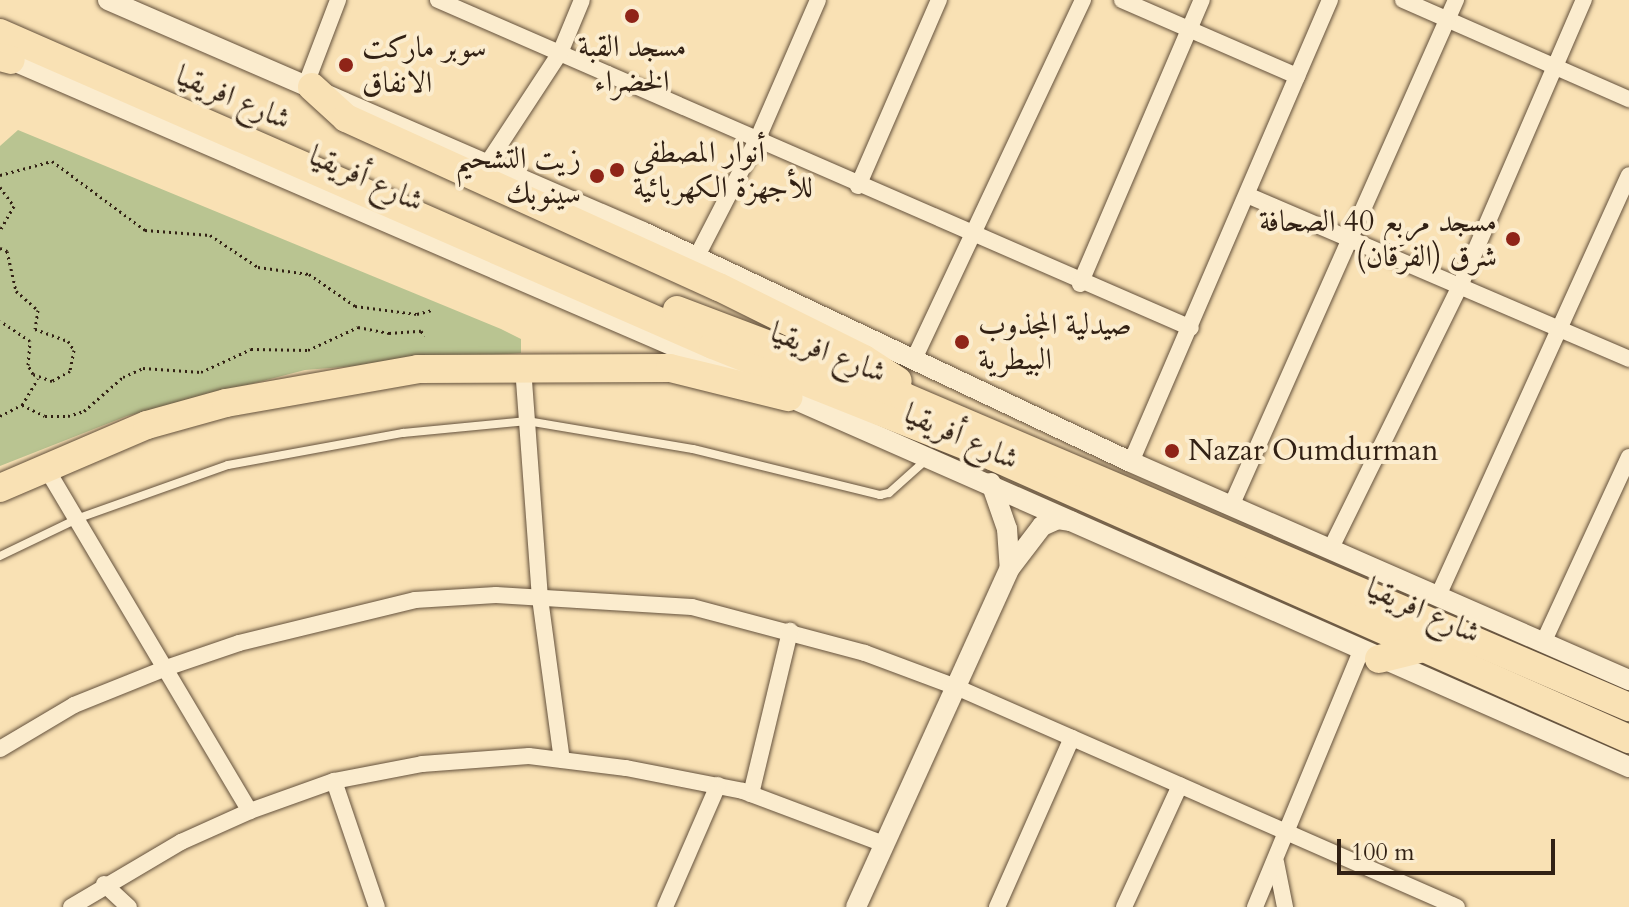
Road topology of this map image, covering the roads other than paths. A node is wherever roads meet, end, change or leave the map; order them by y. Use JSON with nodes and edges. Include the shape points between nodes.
{"nodes":[{"id":1,"x":108,"y":0,"type":"edge"},
{"id":2,"x":338,"y":0,"type":"edge"},
{"id":3,"x":582,"y":0,"type":"edge"},
{"id":4,"x":818,"y":0,"type":"edge"},
{"id":5,"x":939,"y":0,"type":"edge"},
{"id":6,"x":1083,"y":0,"type":"edge"},
{"id":7,"x":1122,"y":0,"type":"edge"},
{"id":8,"x":1202,"y":0,"type":"edge"},
{"id":9,"x":1330,"y":0,"type":"edge"},
{"id":10,"x":1403,"y":0,"type":"edge"},
{"id":11,"x":1456,"y":0,"type":"edge"},
{"id":12,"x":1584,"y":0,"type":"edge"},
{"id":13,"x":449,"y":2,"type":"edge"},
{"id":14,"x":0,"y":13,"type":"edge"},
{"id":15,"x":1447,"y":19,"type":"junction"},
{"id":16,"x":1189,"y":29,"type":"junction"},
{"id":17,"x":0,"y":33,"type":"edge"},
{"id":18,"x":560,"y":53,"type":"junction"},
{"id":19,"x":4,"y":57,"type":"edge"},
{"id":20,"x":1555,"y":67,"type":"junction"},
{"id":21,"x":1297,"y":76,"type":"junction"},
{"id":22,"x":309,"y":85,"type":"junction"},
{"id":23,"x":1629,"y":99,"type":"edge"},
{"id":24,"x":758,"y":138,"type":"junction"},
{"id":25,"x":487,"y":164,"type":"junction"},
{"id":26,"x":1629,"y":175,"type":"edge"},
{"id":27,"x":858,"y":186,"type":"junction"},
{"id":28,"x":1247,"y":195,"type":"junction"},
{"id":29,"x":472,"y":229,"type":"junction"},
{"id":30,"x":972,"y":237,"type":"junction"},
{"id":31,"x":1352,"y":239,"type":"junction"},
{"id":32,"x":696,"y":258,"type":"junction"},
{"id":33,"x":1080,"y":284,"type":"junction"},
{"id":34,"x":1460,"y":286,"type":"junction"},
{"id":35,"x":1191,"y":328,"type":"junction"},
{"id":36,"x":1561,"y":330,"type":"junction"},
{"id":37,"x":914,"y":359,"type":"junction"},
{"id":38,"x":1629,"y":359,"type":"edge"},
{"id":39,"x":523,"y":367,"type":"junction"},
{"id":40,"x":788,"y":397,"type":"junction"},
{"id":41,"x":949,"y":415,"type":"junction"},
{"id":42,"x":527,"y":421,"type":"junction"},
{"id":43,"x":931,"y":456,"type":"junction"},
{"id":44,"x":1629,"y":457,"type":"edge"},
{"id":45,"x":1131,"y":462,"type":"junction"},
{"id":46,"x":46,"y":468,"type":"junction"},
{"id":47,"x":991,"y":483,"type":"junction"},
{"id":48,"x":0,"y":488,"type":"edge"},
{"id":49,"x":1232,"y":504,"type":"junction"},
{"id":50,"x":79,"y":518,"type":"junction"},
{"id":51,"x":1075,"y":521,"type":"junction"},
{"id":52,"x":1330,"y":550,"type":"junction"},
{"id":53,"x":0,"y":556,"type":"edge"},
{"id":54,"x":1010,"y":568,"type":"junction"},
{"id":55,"x":1438,"y":596,"type":"junction"},
{"id":56,"x":540,"y":598,"type":"junction"},
{"id":57,"x":790,"y":631,"type":"junction"},
{"id":58,"x":1543,"y":643,"type":"junction"},
{"id":59,"x":1423,"y":648,"type":"junction"},
{"id":60,"x":1370,"y":655,"type":"junction"},
{"id":61,"x":166,"y":668,"type":"junction"},
{"id":62,"x":1629,"y":681,"type":"edge"},
{"id":63,"x":956,"y":687,"type":"junction"},
{"id":64,"x":1591,"y":690,"type":"junction"},
{"id":65,"x":1629,"y":707,"type":"edge"},
{"id":66,"x":1072,"y":738,"type":"junction"},
{"id":67,"x":1629,"y":739,"type":"edge"},
{"id":68,"x":0,"y":749,"type":"edge"},
{"id":69,"x":562,"y":760,"type":"junction"},
{"id":70,"x":1629,"y":767,"type":"edge"},
{"id":71,"x":334,"y":781,"type":"junction"},
{"id":72,"x":718,"y":785,"type":"junction"},
{"id":73,"x":1180,"y":785,"type":"junction"},
{"id":74,"x":751,"y":794,"type":"junction"},
{"id":75,"x":250,"y":811,"type":"junction"},
{"id":76,"x":1287,"y":832,"type":"junction"},
{"id":77,"x":884,"y":844,"type":"junction"},
{"id":78,"x":1276,"y":862,"type":"junction"},
{"id":79,"x":104,"y":884,"type":"junction"},
{"id":80,"x":1446,"y":905,"type":"edge"},
{"id":81,"x":71,"y":907,"type":"edge"},
{"id":82,"x":129,"y":907,"type":"edge"},
{"id":83,"x":377,"y":907,"type":"edge"},
{"id":84,"x":665,"y":907,"type":"edge"},
{"id":85,"x":856,"y":907,"type":"edge"},
{"id":86,"x":997,"y":907,"type":"edge"},
{"id":87,"x":1124,"y":907,"type":"edge"},
{"id":88,"x":1255,"y":907,"type":"edge"},
{"id":89,"x":1285,"y":907,"type":"edge"}],
"edges":[{"from":1,"to":22,"type":"street","name":"شارع أفريقيا"},
{"from":2,"to":22,"type":"street"},
{"from":3,"to":18,"type":"street"},
{"from":4,"to":24,"type":"street"},
{"from":5,"to":27,"type":"street"},
{"from":6,"to":30,"type":"street"},
{"from":7,"to":16,"type":"street"},
{"from":8,"to":16,"type":"street"},
{"from":9,"to":21,"type":"street"},
{"from":10,"to":15,"type":"street"},
{"from":11,"to":15,"type":"street"},
{"from":12,"to":20,"type":"street"},
{"from":13,"to":18,"type":"street"},
{"from":14,"to":29,"type":"highway","name":"شارع افريقيا"},
{"from":15,"to":20,"type":"street"},
{"from":15,"to":31,"type":"street"},
{"from":16,"to":21,"type":"street"},
{"from":16,"to":33,"type":"street"},
{"from":17,"to":29,"type":"highway","name":"شارع افريقيا"},
{"from":18,"to":24,"type":"street"},
{"from":18,"to":25,"type":"street"},
{"from":19,"to":40,"type":"street","name":"شارع أفريقيا"},
{"from":20,"to":23,"type":"street"},
{"from":20,"to":34,"type":"street"},
{"from":21,"to":28,"type":"street"},
{"from":22,"to":25,"type":"street","name":"شارع أفريقيا"},
{"from":22,"to":41,"type":"highway","via":[[346,118],[719,287],[864,359]]},
{"from":24,"to":27,"type":"street"},
{"from":24,"to":32,"type":"street"},
{"from":25,"to":32,"type":"street","name":"شارع أفريقيا"},
{"from":26,"to":36,"type":"street"},
{"from":27,"to":30,"type":"street"},
{"from":28,"to":31,"type":"street"},
{"from":28,"to":35,"type":"street"},
{"from":29,"to":41,"type":"highway","name":"شارع افريقيا"},
{"from":29,"to":59,"type":"highway","name":"شارع افريقيا","via":[[713,345],[994,457]]},
{"from":30,"to":33,"type":"street"},
{"from":30,"to":37,"type":"street"},
{"from":31,"to":34,"type":"street"},
{"from":31,"to":49,"type":"street"},
{"from":32,"to":37,"type":"street","name":"شارع أفريقيا"},
{"from":33,"to":35,"type":"street"},
{"from":34,"to":36,"type":"street"},
{"from":34,"to":52,"type":"street"},
{"from":35,"to":45,"type":"street"},
{"from":36,"to":38,"type":"street"},
{"from":36,"to":55,"type":"street"},
{"from":37,"to":45,"type":"street","name":"شارع أفريقيا"},
{"from":39,"to":40,"type":"highway","via":[[670,368]]},
{"from":39,"to":42,"type":"street"},
{"from":39,"to":46,"type":"highway","via":[[418,369],[226,403],[147,425]]},
{"from":40,"to":43,"type":"street","name":"شارع أفريقيا"},
{"from":41,"to":64,"type":"highway","name":"شارع افريقيا"},
{"from":42,"to":43,"type":"lane","via":[[693,449],[880,495]]},
{"from":42,"to":50,"type":"lane","via":[[403,433],[228,465]]},
{"from":42,"to":56,"type":"street"},
{"from":43,"to":47,"type":"street","name":"شارع أفريقيا"},
{"from":44,"to":58,"type":"street"},
{"from":45,"to":49,"type":"street","name":"شارع أفريقيا"},
{"from":46,"to":48,"type":"highway"},
{"from":46,"to":50,"type":"street"},
{"from":47,"to":51,"type":"street","name":"شارع أفريقيا"},
{"from":47,"to":54,"type":"street","via":[[1007,529]]},
{"from":49,"to":52,"type":"street","name":"شارع أفريقيا"},
{"from":50,"to":53,"type":"lane"},
{"from":50,"to":61,"type":"street"},
{"from":51,"to":54,"type":"street","via":[[1058,519],[1042,526]]},
{"from":51,"to":60,"type":"street","name":"شارع أفريقيا"},
{"from":52,"to":55,"type":"street","name":"شارع أفريقيا"},
{"from":54,"to":63,"type":"street"},
{"from":55,"to":58,"type":"street","name":"شارع أفريقيا"},
{"from":56,"to":57,"type":"street","via":[[692,607]]},
{"from":56,"to":61,"type":"street","via":[[415,600],[239,643]]},
{"from":56,"to":69,"type":"street"},
{"from":57,"to":63,"type":"street"},
{"from":57,"to":74,"type":"street"},
{"from":58,"to":62,"type":"street","name":"شارع أفريقيا"},
{"from":59,"to":60,"type":"highway"},
{"from":59,"to":67,"type":"highway","name":"شارع افريقيا"},
{"from":60,"to":70,"type":"street","name":"شارع أفريقيا"},
{"from":60,"to":76,"type":"street"},
{"from":61,"to":68,"type":"street","via":[[74,705]]},
{"from":61,"to":75,"type":"street"},
{"from":62,"to":64,"type":"highway"},
{"from":63,"to":66,"type":"street"},
{"from":63,"to":77,"type":"street"},
{"from":64,"to":65,"type":"highway","name":"شارع افريقيا"},
{"from":66,"to":73,"type":"street"},
{"from":66,"to":86,"type":"street"},
{"from":69,"to":71,"type":"street","via":[[529,756],[422,764]]},
{"from":69,"to":72,"type":"street"},
{"from":71,"to":75,"type":"street"},
{"from":71,"to":83,"type":"street"},
{"from":72,"to":74,"type":"street"},
{"from":72,"to":84,"type":"street"},
{"from":73,"to":76,"type":"street"},
{"from":73,"to":87,"type":"street"},
{"from":74,"to":77,"type":"street"},
{"from":75,"to":79,"type":"street"},
{"from":76,"to":78,"type":"street"},
{"from":76,"to":80,"type":"street"},
{"from":77,"to":85,"type":"street"},
{"from":78,"to":88,"type":"street"},
{"from":78,"to":89,"type":"street"},
{"from":79,"to":81,"type":"street"},
{"from":79,"to":82,"type":"street"}]}
